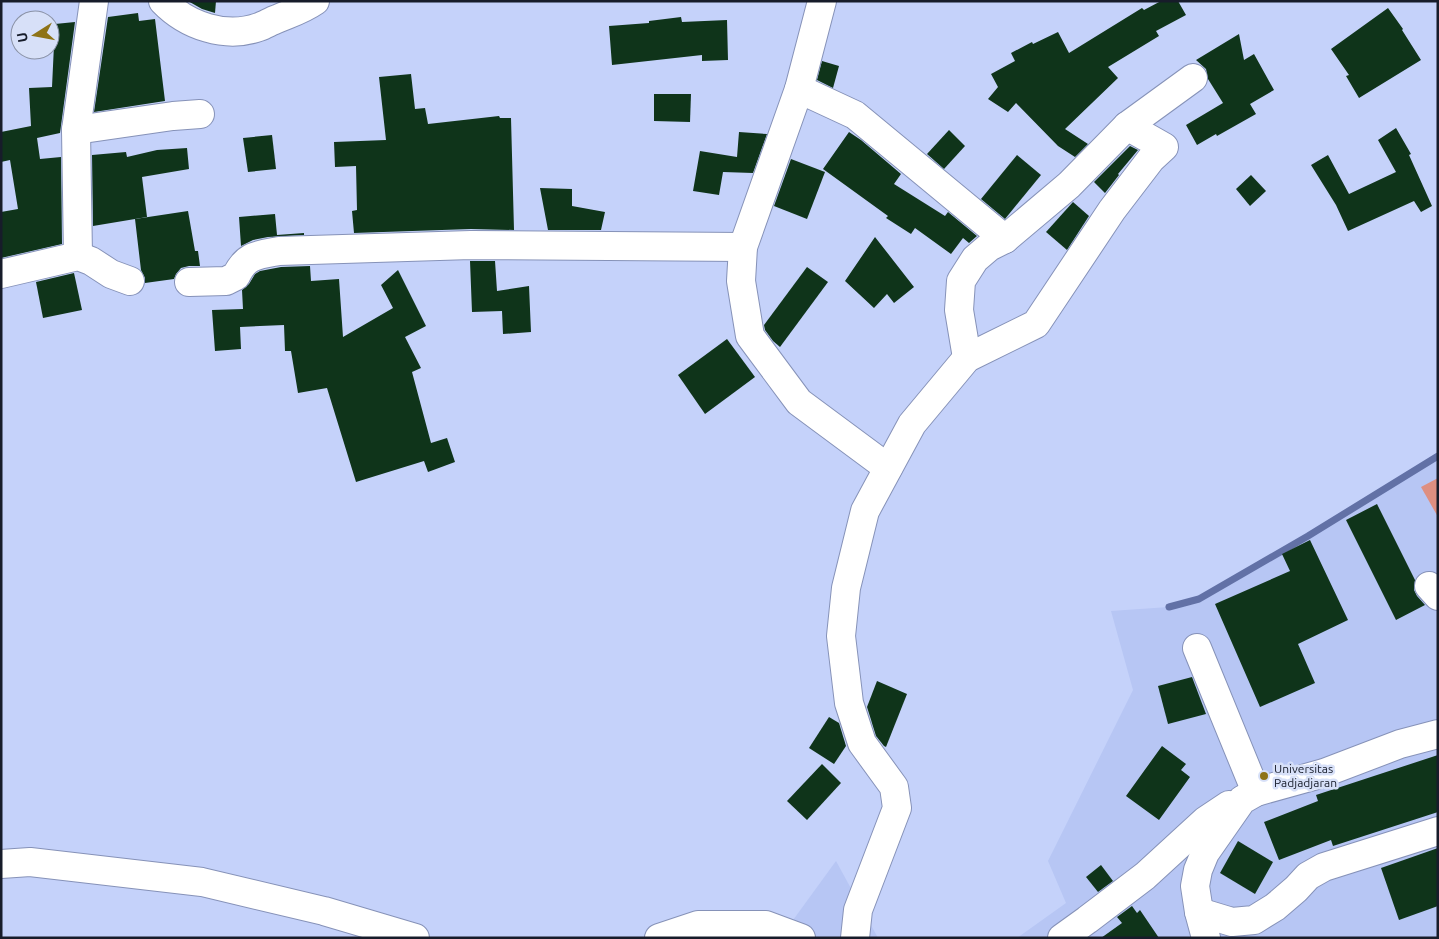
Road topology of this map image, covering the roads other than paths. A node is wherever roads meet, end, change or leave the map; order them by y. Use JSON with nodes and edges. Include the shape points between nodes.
{"nodes":[{"id":1,"x":94,"y":1,"type":"edge"},
{"id":2,"x":164,"y":1,"type":"edge"},
{"id":3,"x":315,"y":1,"type":"edge"},
{"id":4,"x":822,"y":1,"type":"edge"},
{"id":5,"x":1193,"y":78,"type":"dead end"},
{"id":6,"x":799,"y":89,"type":"junction"},
{"id":7,"x":200,"y":114,"type":"dead end"},
{"id":8,"x":1127,"y":126,"type":"junction"},
{"id":9,"x":76,"y":130,"type":"junction"},
{"id":10,"x":1005,"y":239,"type":"junction"},
{"id":11,"x":743,"y":247,"type":"junction"},
{"id":12,"x":78,"y":256,"type":"junction"},
{"id":13,"x":1,"y":274,"type":"edge"},
{"id":14,"x":130,"y":281,"type":"dead end"},
{"id":15,"x":189,"y":282,"type":"dead end"},
{"id":16,"x":967,"y":358,"type":"junction"},
{"id":17,"x":888,"y":468,"type":"junction"},
{"id":18,"x":1197,"y":648,"type":"dead end"},
{"id":19,"x":1438,"y":734,"type":"edge"},
{"id":20,"x":1249,"y":796,"type":"junction"},
{"id":21,"x":1438,"y":831,"type":"edge"},
{"id":22,"x":1,"y":864,"type":"edge"},
{"id":23,"x":1199,"y":912,"type":"junction"},
{"id":24,"x":415,"y":938,"type":"edge"},
{"id":25,"x":659,"y":938,"type":"edge"},
{"id":26,"x":801,"y":938,"type":"edge"},
{"id":27,"x":855,"y":938,"type":"edge"},
{"id":28,"x":1062,"y":938,"type":"edge"},
{"id":29,"x":1206,"y":938,"type":"edge"}],
"edges":[{"from":1,"to":9,"type":"street"},
{"from":2,"to":3,"type":"street","via":[[186,19],[207,28],[228,31],[258,28],[302,10]]},
{"from":4,"to":6,"type":"street"},
{"from":5,"to":8,"type":"street"},
{"from":6,"to":10,"type":"street","via":[[855,115]]},
{"from":6,"to":11,"type":"street"},
{"from":7,"to":9,"type":"street"},
{"from":8,"to":10,"type":"street","via":[[1070,185]]},
{"from":8,"to":16,"type":"street","via":[[1164,147],[1112,210],[1036,324]]},
{"from":9,"to":12,"type":"street"},
{"from":10,"to":16,"type":"street","via":[[975,259],[961,281],[959,310]]},
{"from":11,"to":15,"type":"street","via":[[471,245],[278,251],[248,258],[236,276],[226,281]]},
{"from":11,"to":17,"type":"street","via":[[741,281],[750,336],[799,402]]},
{"from":12,"to":13,"type":"street"},
{"from":12,"to":14,"type":"street"},
{"from":16,"to":17,"type":"street","via":[[912,424]]},
{"from":17,"to":27,"type":"street","via":[[865,511],[846,588],[841,636],[854,719],[862,743],[894,787],[897,808],[858,910]]},
{"from":18,"to":20,"type":"street"},
{"from":19,"to":20,"type":"street"},
{"from":20,"to":23,"type":"street","via":[[1205,853],[1195,886]]},
{"from":20,"to":28,"type":"street","via":[[1205,821],[1145,876]]},
{"from":21,"to":23,"type":"street","via":[[1324,866],[1308,876],[1275,907],[1254,920],[1232,922]]},
{"from":22,"to":24,"type":"street","via":[[30,862],[202,882],[324,911]]},
{"from":23,"to":29,"type":"street"},
{"from":25,"to":26,"type":"street","via":[[698,925],[766,925]]}]}
